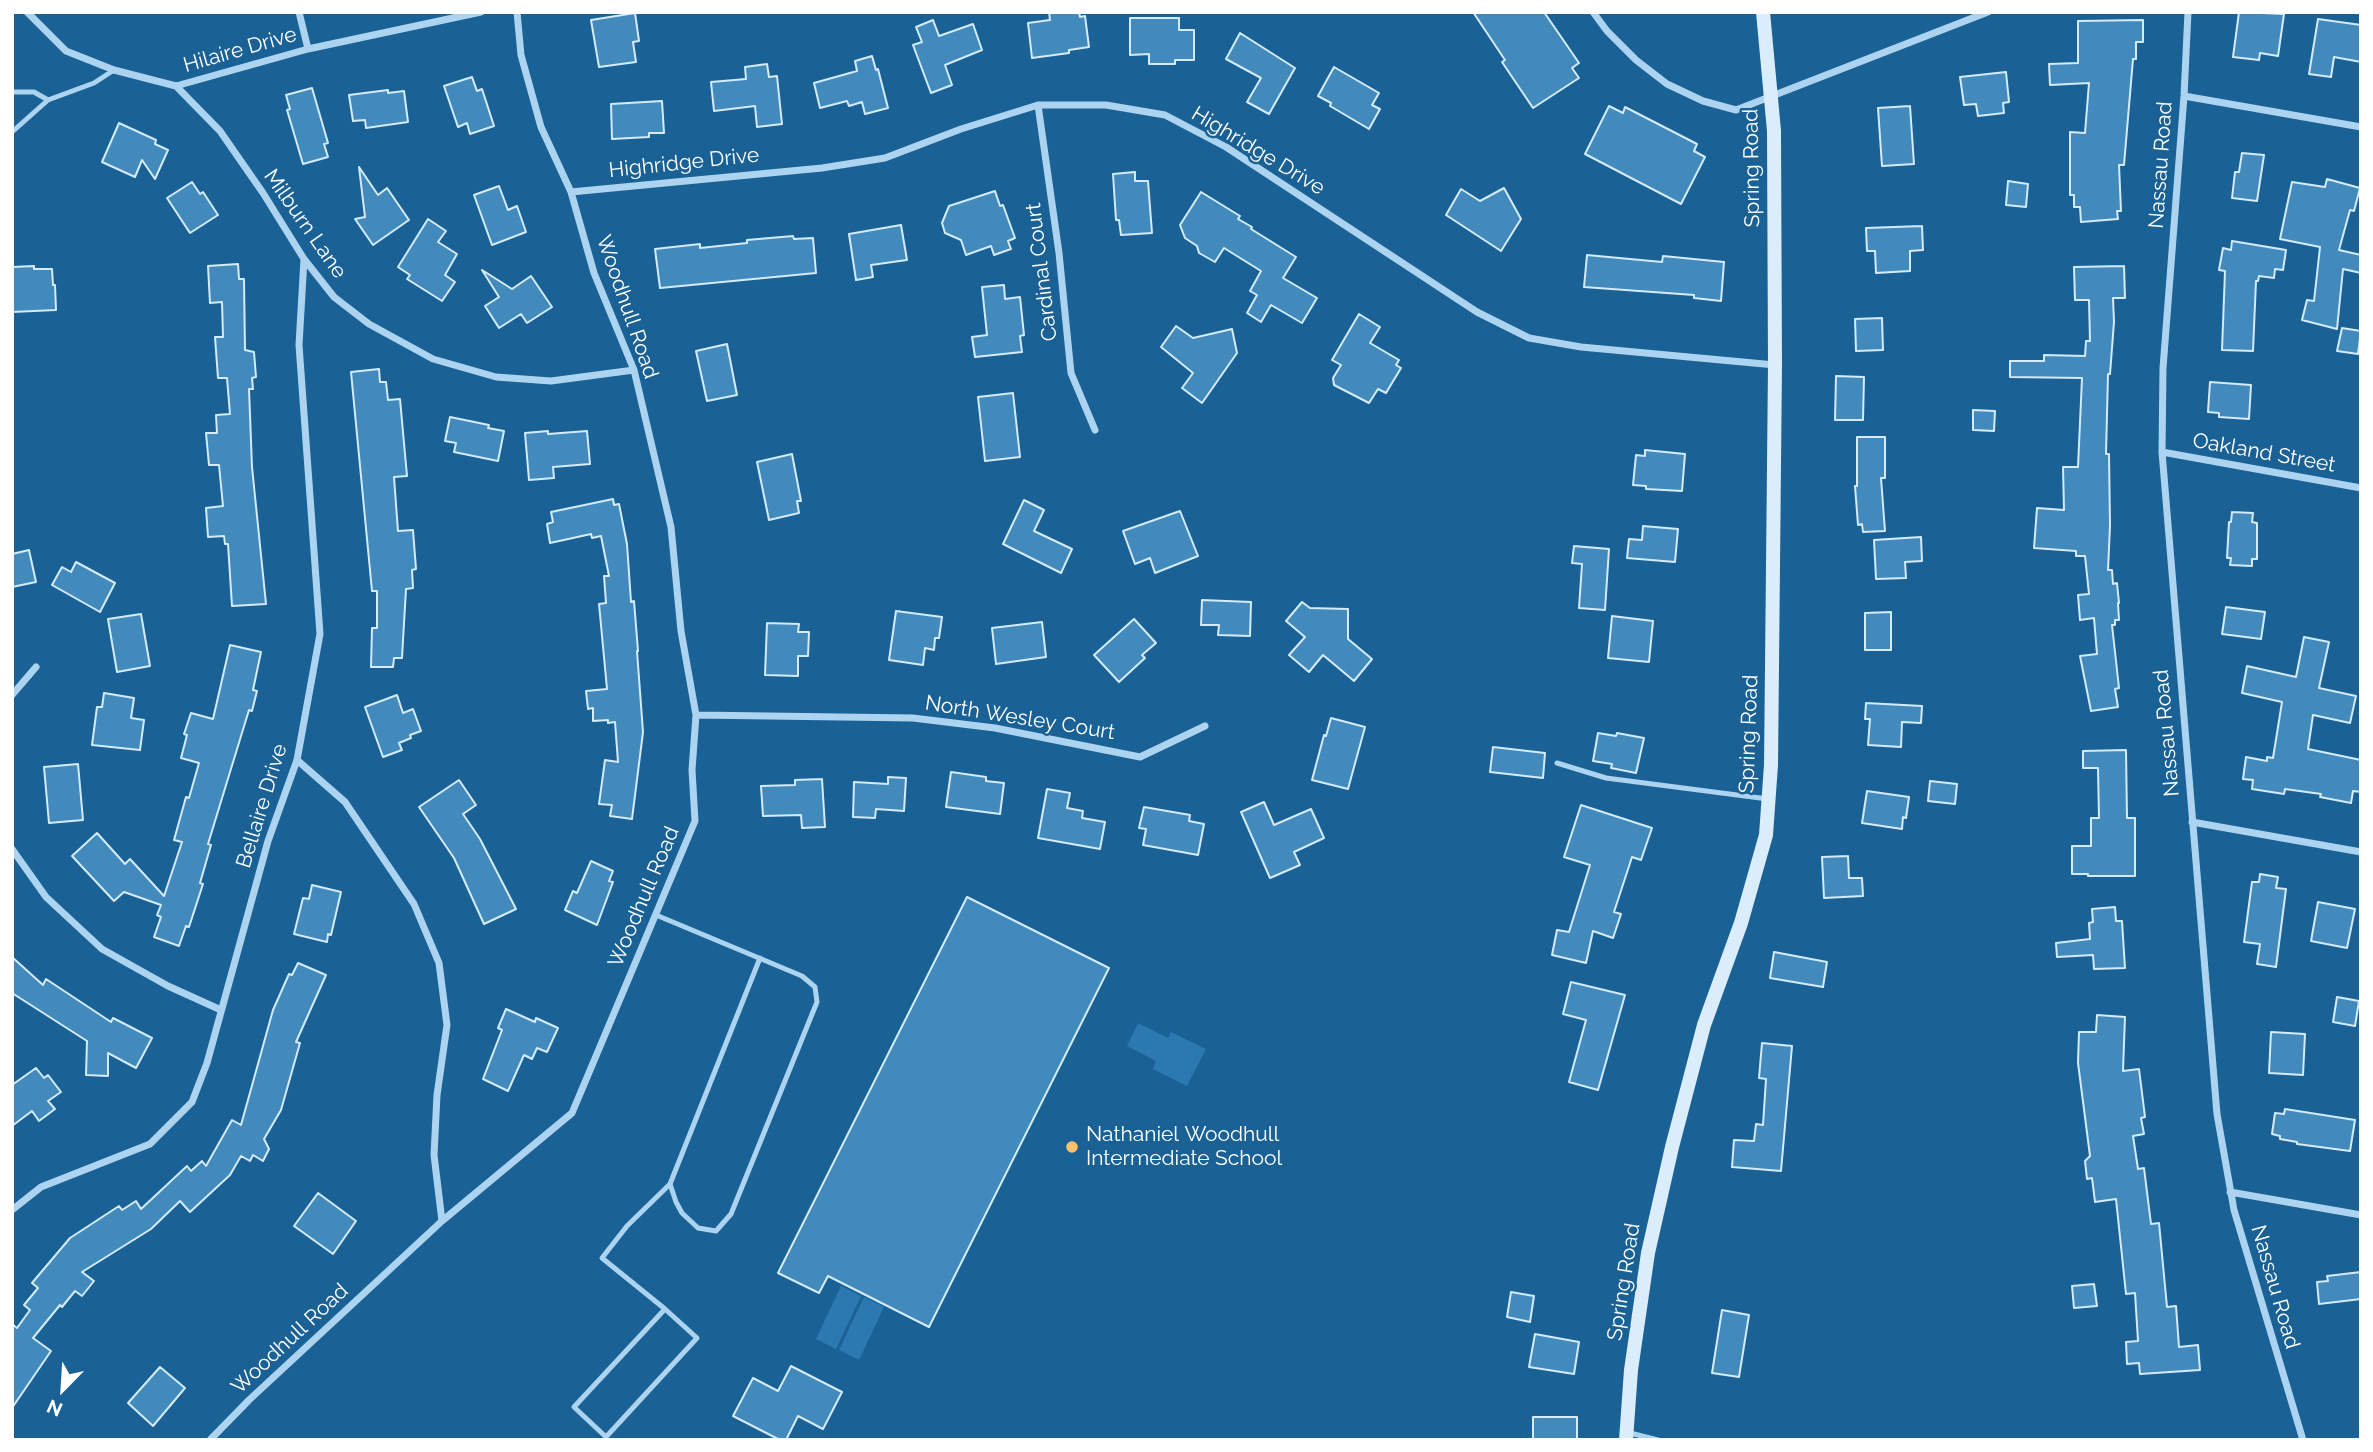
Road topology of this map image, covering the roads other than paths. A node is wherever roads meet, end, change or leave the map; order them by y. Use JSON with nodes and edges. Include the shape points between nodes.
{"nodes":[{"id":1,"x":27,"y":12,"type":"edge"},
{"id":2,"x":299,"y":12,"type":"edge"},
{"id":3,"x":481,"y":12,"type":"edge"},
{"id":4,"x":517,"y":12,"type":"edge"},
{"id":5,"x":1593,"y":12,"type":"edge"},
{"id":6,"x":1763,"y":12,"type":"edge"},
{"id":7,"x":1988,"y":12,"type":"edge"},
{"id":8,"x":2188,"y":12,"type":"edge"},
{"id":9,"x":308,"y":49,"type":"junction"},
{"id":10,"x":114,"y":70,"type":"junction"},
{"id":11,"x":176,"y":86,"type":"junction"},
{"id":12,"x":12,"y":92,"type":"edge"},
{"id":13,"x":1772,"y":96,"type":"junction"},
{"id":14,"x":2184,"y":96,"type":"junction"},
{"id":15,"x":48,"y":100,"type":"junction"},
{"id":16,"x":1038,"y":105,"type":"junction"},
{"id":17,"x":2361,"y":127,"type":"edge"},
{"id":18,"x":12,"y":132,"type":"edge"},
{"id":19,"x":571,"y":192,"type":"junction"},
{"id":20,"x":304,"y":259,"type":"junction"},
{"id":21,"x":1775,"y":365,"type":"junction"},
{"id":22,"x":634,"y":370,"type":"junction"},
{"id":23,"x":1096,"y":430,"type":"dead end"},
{"id":24,"x":2162,"y":452,"type":"junction"},
{"id":25,"x":2361,"y":488,"type":"edge"},
{"id":26,"x":36,"y":667,"type":"dead end"},
{"id":27,"x":12,"y":695,"type":"edge"},
{"id":28,"x":696,"y":715,"type":"junction"},
{"id":29,"x":1205,"y":726,"type":"dead end"},
{"id":30,"x":298,"y":760,"type":"junction"},
{"id":31,"x":1557,"y":763,"type":"dead end"},
{"id":32,"x":1768,"y":799,"type":"junction"},
{"id":33,"x":2192,"y":822,"type":"junction"},
{"id":34,"x":12,"y":849,"type":"edge"},
{"id":35,"x":2361,"y":852,"type":"edge"},
{"id":36,"x":656,"y":915,"type":"junction"},
{"id":37,"x":760,"y":958,"type":"junction"},
{"id":38,"x":221,"y":1010,"type":"junction"},
{"id":39,"x":670,"y":1184,"type":"junction"},
{"id":40,"x":2230,"y":1192,"type":"junction"},
{"id":41,"x":12,"y":1210,"type":"edge"},
{"id":42,"x":2361,"y":1215,"type":"edge"},
{"id":43,"x":442,"y":1221,"type":"junction"},
{"id":44,"x":665,"y":1308,"type":"junction"},
{"id":45,"x":1626,"y":1436,"type":"edge"},
{"id":46,"x":210,"y":1440,"type":"edge"},
{"id":47,"x":1658,"y":1440,"type":"edge"},
{"id":48,"x":2303,"y":1440,"type":"edge"}],
"edges":[{"from":1,"to":10,"type":"street","name":"Hilaire Drive","via":[[66,51]]},
{"from":2,"to":9,"type":"street"},
{"from":3,"to":9,"type":"street","name":"Hilaire Drive"},
{"from":4,"to":19,"type":"street","name":"Woodhull Road","via":[[521,55],[541,127]]},
{"from":5,"to":13,"type":"street","via":[[1636,60],[1667,84],[1703,101],[1736,110]]},
{"from":6,"to":13,"type":"main road","name":"Spring Road"},
{"from":7,"to":13,"type":"street"},
{"from":8,"to":14,"type":"street","name":"Nassau Road"},
{"from":9,"to":11,"type":"street","name":"Hilaire Drive"},
{"from":10,"to":11,"type":"street","name":"Hilaire Drive"},
{"from":10,"to":15,"type":"lane","via":[[94,83]]},
{"from":11,"to":20,"type":"street","name":"Milburn Lane","via":[[220,131]]},
{"from":12,"to":15,"type":"lane","via":[[34,92]]},
{"from":13,"to":21,"type":"main road","name":"Spring Road"},
{"from":14,"to":17,"type":"street"},
{"from":14,"to":24,"type":"street","name":"Nassau Road"},
{"from":15,"to":18,"type":"lane"},
{"from":16,"to":19,"type":"street","name":"Highridge Drive","via":[[885,158],[822,169]]},
{"from":16,"to":21,"type":"street","name":"Highridge Drive","via":[[1106,105],[1165,115],[1226,147],[1477,312],[1529,338]]},
{"from":16,"to":23,"type":"street","name":"Cardinal Court","via":[[1072,373]]},
{"from":19,"to":22,"type":"street","name":"Woodhull Road","via":[[594,273]]},
{"from":20,"to":22,"type":"street","name":"Milburn Lane","via":[[334,297],[369,324],[433,359],[496,377],[551,381]]},
{"from":20,"to":30,"type":"street","name":"Bellaire Drive","via":[[299,345],[320,634]]},
{"from":21,"to":32,"type":"main road","name":"Spring Road"},
{"from":22,"to":28,"type":"street","name":"Woodhull Road","via":[[671,527],[681,631]]},
{"from":24,"to":25,"type":"street","name":"Oakland Street"},
{"from":24,"to":33,"type":"street","name":"Nassau Road"},
{"from":26,"to":27,"type":"street"},
{"from":28,"to":29,"type":"street","name":"North Wesley Court","via":[[913,718],[995,728],[1140,757]]},
{"from":28,"to":36,"type":"street","name":"Woodhull Road","via":[[695,821]]},
{"from":30,"to":38,"type":"street","name":"Bellaire Drive","via":[[268,841]]},
{"from":30,"to":43,"type":"street","via":[[345,802],[414,904],[439,963],[447,1025],[434,1155]]},
{"from":31,"to":32,"type":"lane","via":[[1606,778]]},
{"from":32,"to":45,"type":"main road","name":"Spring Road","via":[[1766,835],[1741,923],[1704,1025],[1647,1253]]},
{"from":33,"to":35,"type":"street"},
{"from":33,"to":40,"type":"street","name":"Nassau Road","via":[[2217,1114]]},
{"from":34,"to":38,"type":"street","via":[[46,897],[102,949]]},
{"from":36,"to":37,"type":"lane"},
{"from":36,"to":43,"type":"street","name":"Woodhull Road","via":[[572,1113]]},
{"from":37,"to":39,"type":"lane"},
{"from":37,"to":39,"type":"lane","via":[[802,976],[816,987],[817,1002],[731,1214],[716,1231],[698,1228],[682,1213]]},
{"from":38,"to":41,"type":"street","name":"Bellaire Drive","via":[[192,1102],[150,1144],[41,1186]]},
{"from":39,"to":44,"type":"lane","via":[[602,1258]]},
{"from":40,"to":42,"type":"street"},
{"from":40,"to":48,"type":"street","name":"Nassau Road"},
{"from":43,"to":46,"type":"street","name":"Woodhull Road"},
{"from":44,"to":44,"type":"lane","via":[[574,1407],[606,1437],[697,1338]]},
{"from":45,"to":47,"type":"lane"}]}
